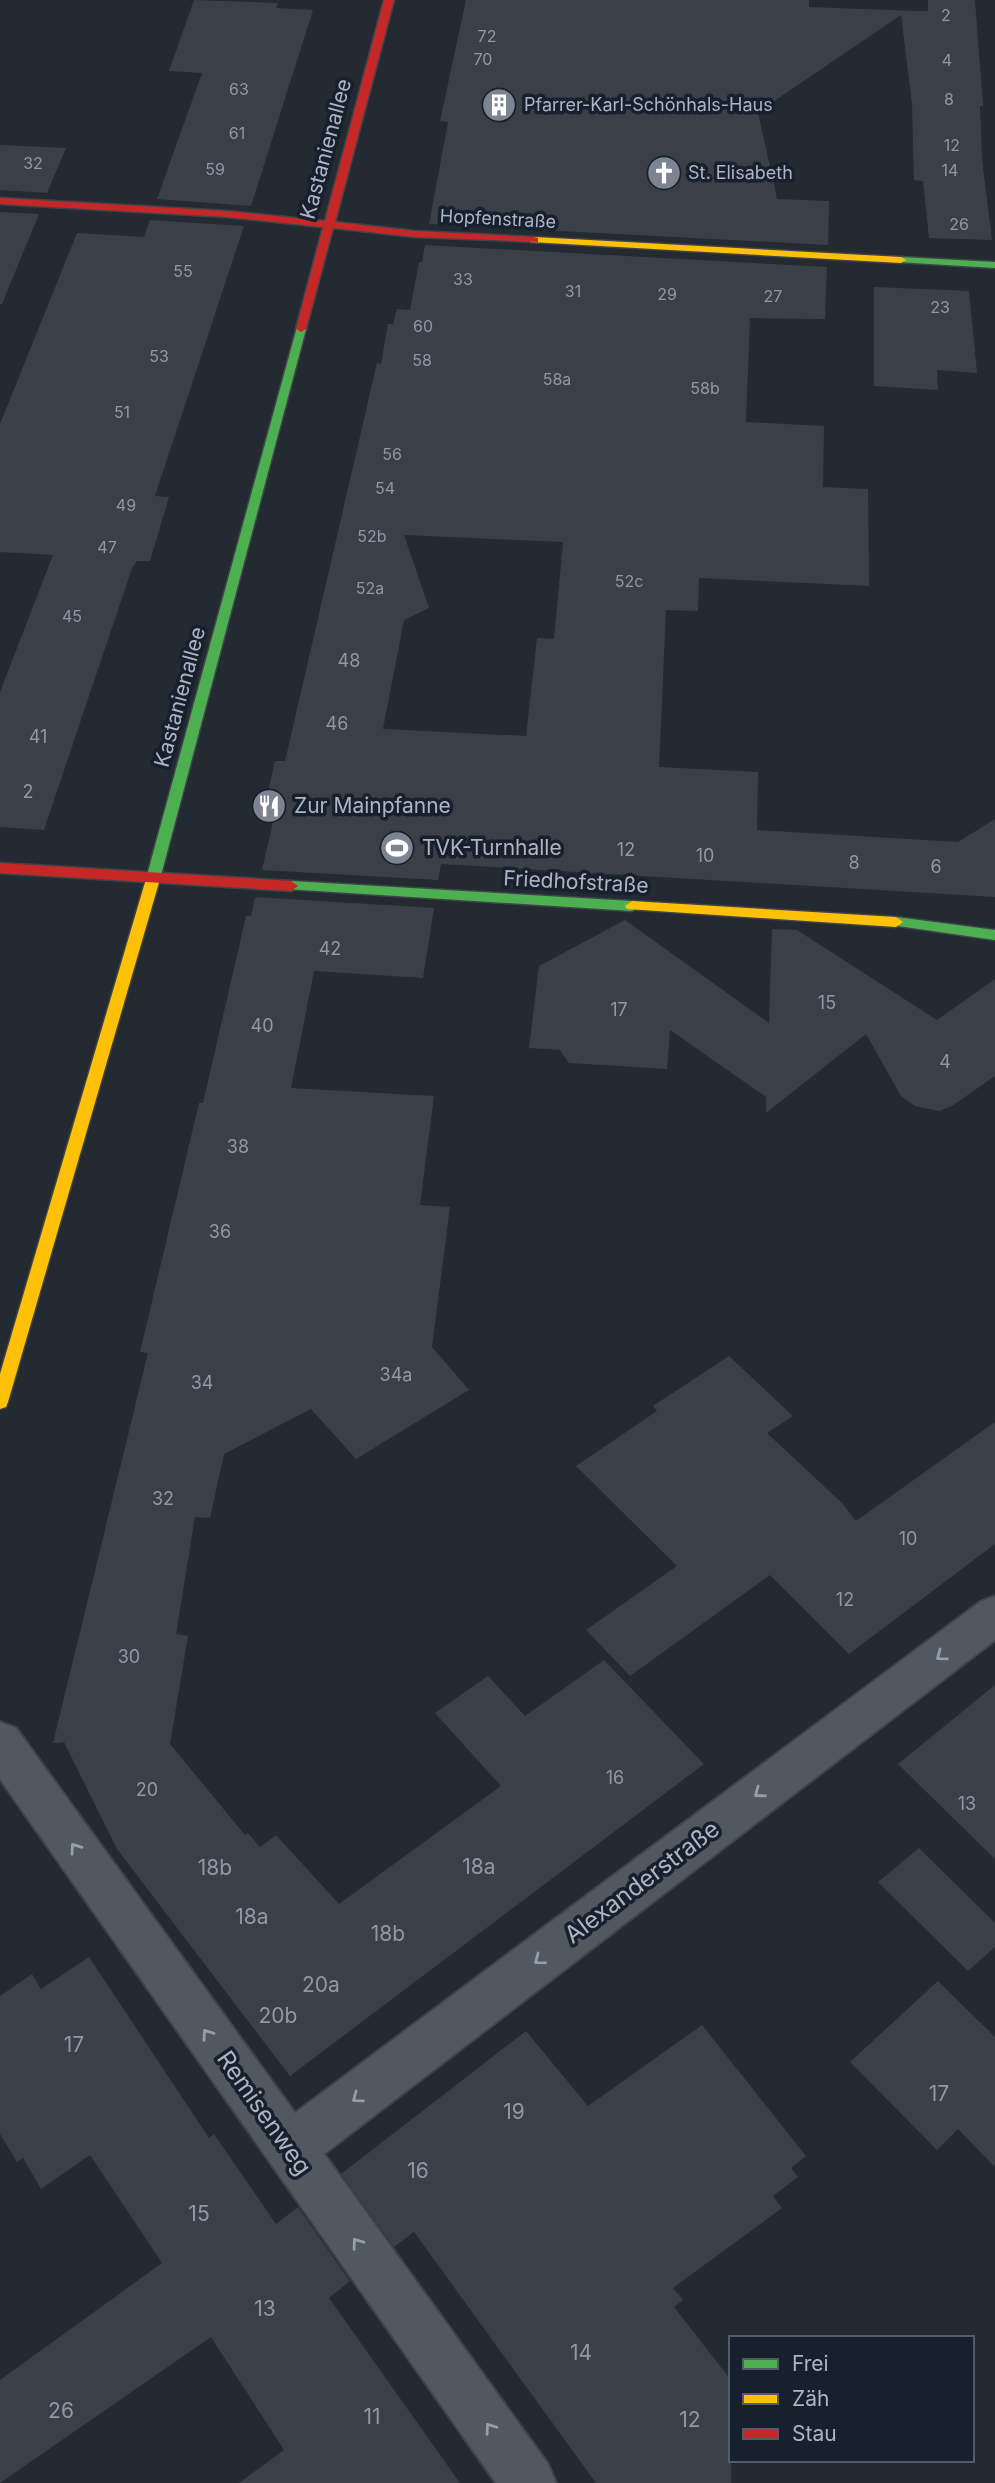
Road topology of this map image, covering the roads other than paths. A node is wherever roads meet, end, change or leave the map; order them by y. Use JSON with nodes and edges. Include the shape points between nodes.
{"nodes":[{"id":1,"x":388,"y":0,"type":"edge"},
{"id":2,"x":0,"y":201,"type":"edge"},
{"id":3,"x":327,"y":225,"type":"junction"},
{"id":4,"x":995,"y":265,"type":"edge"},
{"id":5,"x":0,"y":868,"type":"edge"},
{"id":6,"x":153,"y":878,"type":"junction"},
{"id":7,"x":995,"y":935,"type":"edge"},
{"id":8,"x":0,"y":1402,"type":"edge"},
{"id":9,"x":995,"y":1615,"type":"edge"},
{"id":10,"x":0,"y":1742,"type":"edge"},
{"id":11,"x":289,"y":2149,"type":"junction"},
{"id":12,"x":530,"y":2483,"type":"edge"}],
"edges":[{"from":1,"to":3,"type":"street","name":"Kastanienallee"},
{"from":2,"to":3,"type":"street","name":"Hopfenstraße","via":[[227,214]]},
{"from":3,"to":4,"type":"street","name":"Hopfenstraße","via":[[415,234]]},
{"from":3,"to":6,"type":"street","name":"Kastanienallee"},
{"from":5,"to":6,"type":"street","name":"Friedhofstraße"},
{"from":6,"to":7,"type":"street","name":"Friedhofstraße","via":[[930,924]]},
{"from":6,"to":8,"type":"street","name":"Kastanienallee"},
{"from":9,"to":11,"type":"street","name":"Alexanderstraße","one_way":true},
{"from":11,"to":10,"type":"street","name":"Remisenweg","one_way":true},
{"from":12,"to":11,"type":"street","name":"Remisenweg","one_way":true}]}
